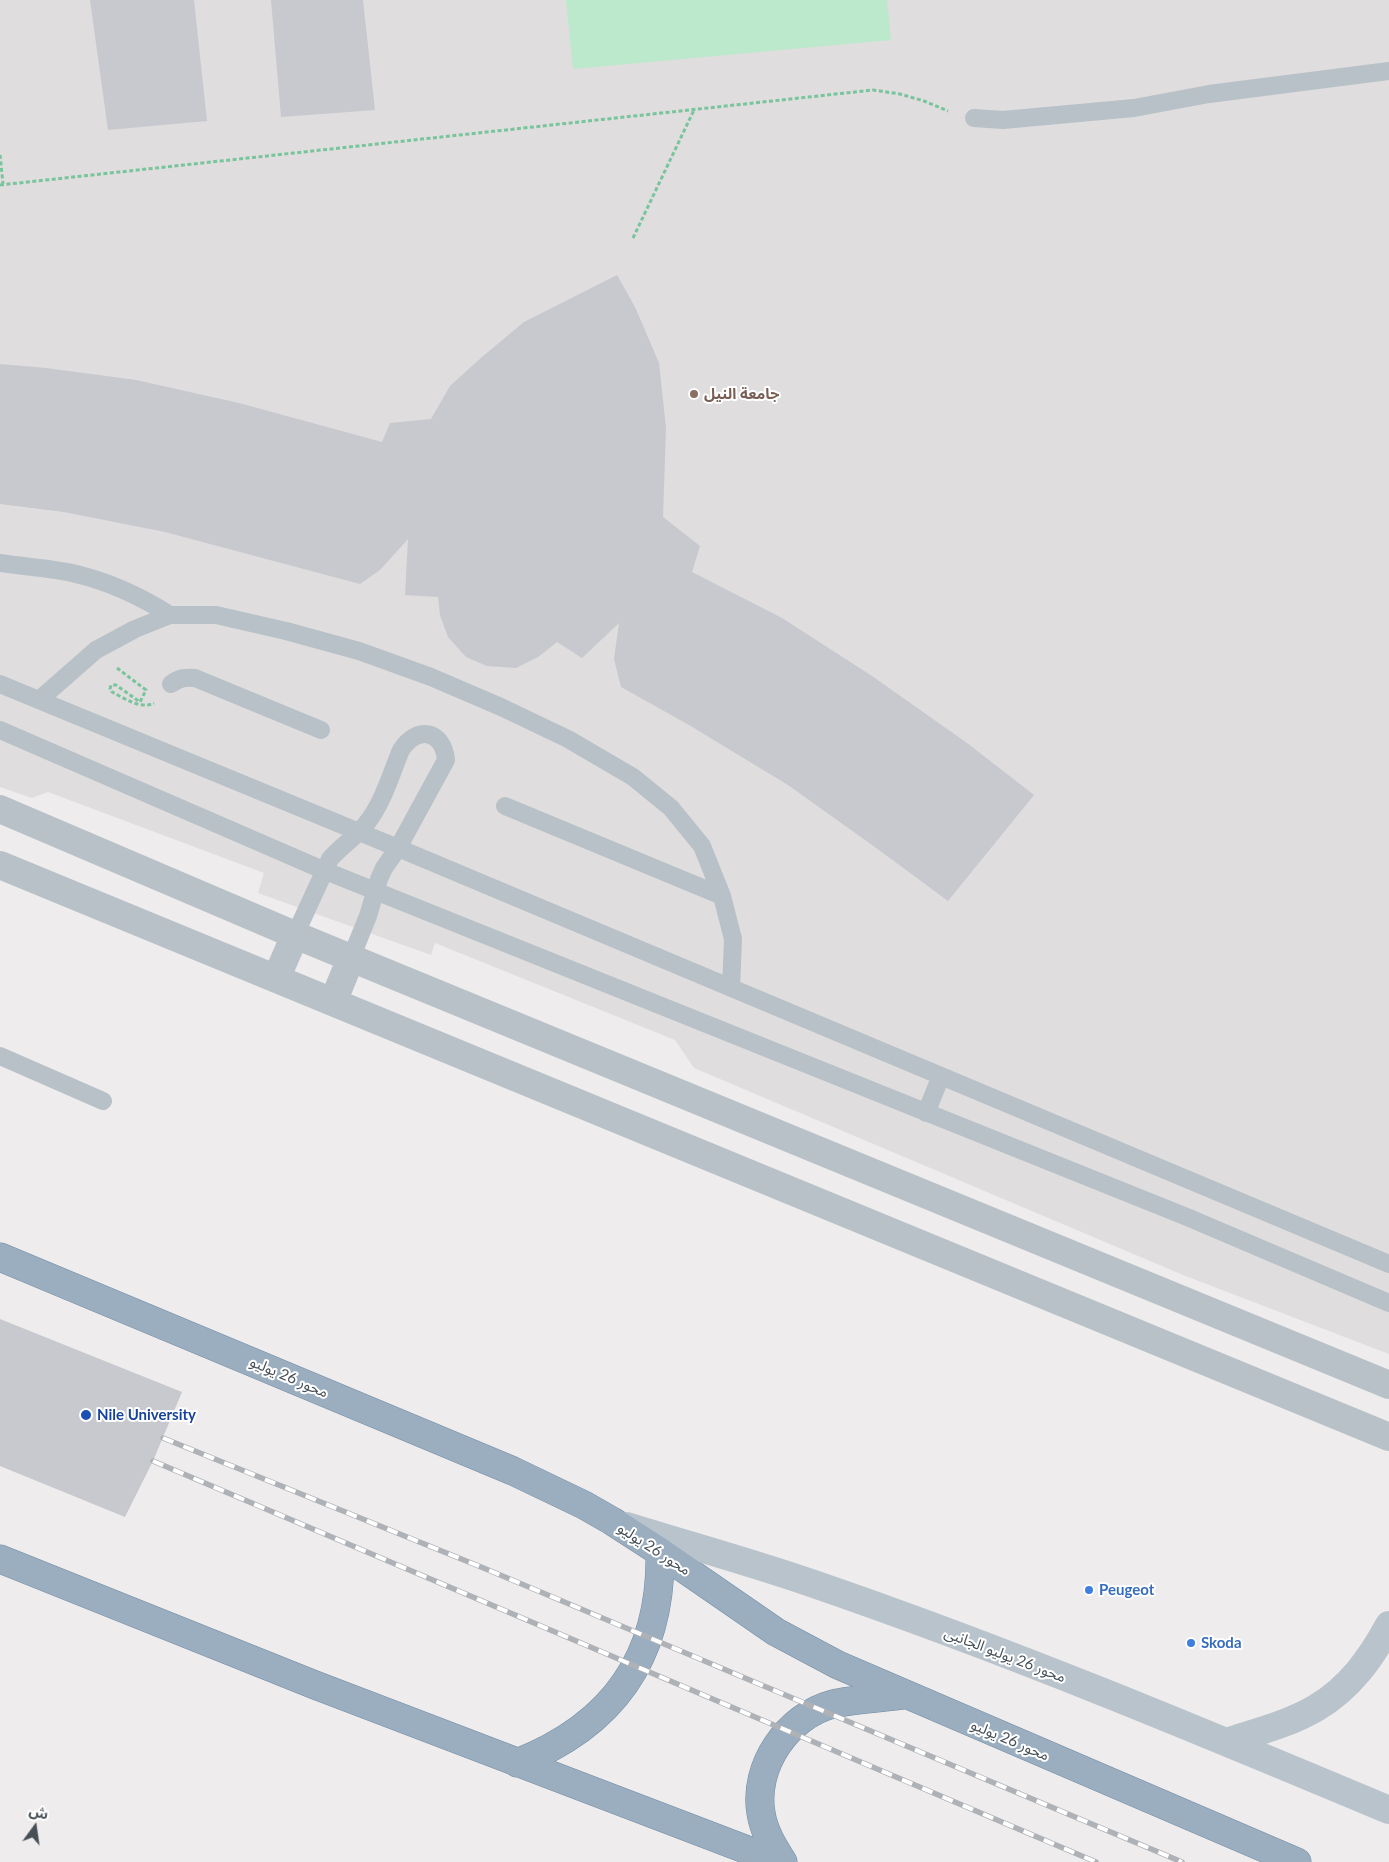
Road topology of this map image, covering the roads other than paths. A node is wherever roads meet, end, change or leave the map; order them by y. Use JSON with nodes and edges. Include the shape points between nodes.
{"nodes":[{"id":1,"x":1389,"y":71,"type":"edge"},
{"id":2,"x":974,"y":118,"type":"road end"},
{"id":3,"x":0,"y":563,"type":"edge"},
{"id":4,"x":170,"y":615,"type":"junction"},
{"id":5,"x":0,"y":684,"type":"edge"},
{"id":6,"x":171,"y":684,"type":"road end"},
{"id":7,"x":39,"y":700,"type":"junction"},
{"id":8,"x":0,"y":730,"type":"edge"},
{"id":9,"x":321,"y":730,"type":"dead end"},
{"id":10,"x":505,"y":806,"type":"dead end"},
{"id":11,"x":0,"y":809,"type":"edge"},
{"id":12,"x":359,"y":833,"type":"junction"},
{"id":13,"x":398,"y":848,"type":"junction"},
{"id":14,"x":0,"y":865,"type":"edge"},
{"id":15,"x":323,"y":870,"type":"junction"},
{"id":16,"x":374,"y":891,"type":"junction"},
{"id":17,"x":722,"y":896,"type":"junction"},
{"id":18,"x":295,"y":935,"type":"junction"},
{"id":19,"x":351,"y":958,"type":"junction"},
{"id":20,"x":276,"y":979,"type":"junction"},
{"id":21,"x":731,"y":988,"type":"junction"},
{"id":22,"x":333,"y":1002,"type":"junction"},
{"id":23,"x":0,"y":1056,"type":"edge"},
{"id":24,"x":940,"y":1076,"type":"junction"},
{"id":25,"x":103,"y":1101,"type":"dead end"},
{"id":26,"x":926,"y":1113,"type":"junction"},
{"id":27,"x":0,"y":1257,"type":"edge"},
{"id":28,"x":1389,"y":1264,"type":"edge"},
{"id":29,"x":1389,"y":1303,"type":"edge"},
{"id":30,"x":1389,"y":1384,"type":"edge"},
{"id":31,"x":1389,"y":1437,"type":"edge"},
{"id":32,"x":612,"y":1521,"type":"junction"},
{"id":33,"x":660,"y":1552,"type":"junction"},
{"id":34,"x":0,"y":1559,"type":"edge"},
{"id":35,"x":1389,"y":1625,"type":"edge"},
{"id":36,"x":905,"y":1695,"type":"junction"},
{"id":37,"x":1226,"y":1742,"type":"junction"},
{"id":38,"x":517,"y":1763,"type":"junction"},
{"id":39,"x":1389,"y":1810,"type":"edge"},
{"id":40,"x":781,"y":1862,"type":"edge"},
{"id":41,"x":1297,"y":1862,"type":"edge"}],
"edges":[{"from":1,"to":2,"type":"lane","via":[[1209,94],[1134,108],[1003,120]]},
{"from":3,"to":4,"type":"lane","via":[[74,573],[108,583],[140,596]]},
{"from":4,"to":7,"type":"lane","via":[[96,650]]},
{"from":4,"to":17,"type":"lane","via":[[216,615],[286,630],[359,652],[449,685],[568,739],[633,777],[671,808],[702,846]]},
{"from":5,"to":7,"type":"lane"},
{"from":6,"to":9,"type":"lane","via":[[178,679],[195,678]]},
{"from":7,"to":12,"type":"lane"},
{"from":8,"to":15,"type":"lane"},
{"from":10,"to":17,"type":"lane"},
{"from":11,"to":18,"type":"street"},
{"from":12,"to":13,"type":"lane"},
{"from":12,"to":13,"type":"lane","via":[[375,812],[407,740],[417,734],[428,734],[438,739],[445,749],[446,760]]},
{"from":12,"to":15,"type":"lane","via":[[338,848]]},
{"from":13,"to":16,"type":"lane"},
{"from":13,"to":21,"type":"lane"},
{"from":14,"to":20,"type":"street"},
{"from":15,"to":16,"type":"lane"},
{"from":15,"to":18,"type":"lane"},
{"from":16,"to":19,"type":"lane"},
{"from":16,"to":26,"type":"lane"},
{"from":17,"to":21,"type":"lane","via":[[733,939]]},
{"from":18,"to":19,"type":"street"},
{"from":18,"to":20,"type":"street"},
{"from":19,"to":22,"type":"street"},
{"from":19,"to":30,"type":"street"},
{"from":20,"to":22,"type":"street"},
{"from":21,"to":24,"type":"lane"},
{"from":22,"to":31,"type":"street"},
{"from":23,"to":25,"type":"lane"},
{"from":24,"to":26,"type":"lane"},
{"from":24,"to":28,"type":"lane"},
{"from":26,"to":29,"type":"lane"},
{"from":27,"to":32,"type":"highway","name":"محور 26 يوليو","via":[[513,1471]]},
{"from":32,"to":33,"type":"highway","name":"محور 26 يوليو"},
{"from":32,"to":37,"type":"main road","name":"محور 26 يوليو الجانبى","via":[[828,1589],[981,1645]]},
{"from":33,"to":36,"type":"highway","name":"محور 26 يوليو","via":[[776,1632]]},
{"from":33,"to":38,"type":"highway","via":[[658,1606],[651,1633],[626,1682],[590,1723],[543,1753]]},
{"from":34,"to":38,"type":"highway"},
{"from":35,"to":37,"type":"main road","via":[[1362,1668],[1337,1694],[1315,1709]]},
{"from":36,"to":40,"type":"highway","via":[[832,1704],[807,1716],[785,1734],[770,1758],[761,1785],[763,1822],[768,1840]]},
{"from":36,"to":41,"type":"highway","name":"محور 26 يوليو"},
{"from":37,"to":39,"type":"main road","name":"محور 26 يوليو الجانبى"},
{"from":38,"to":40,"type":"highway"}]}
